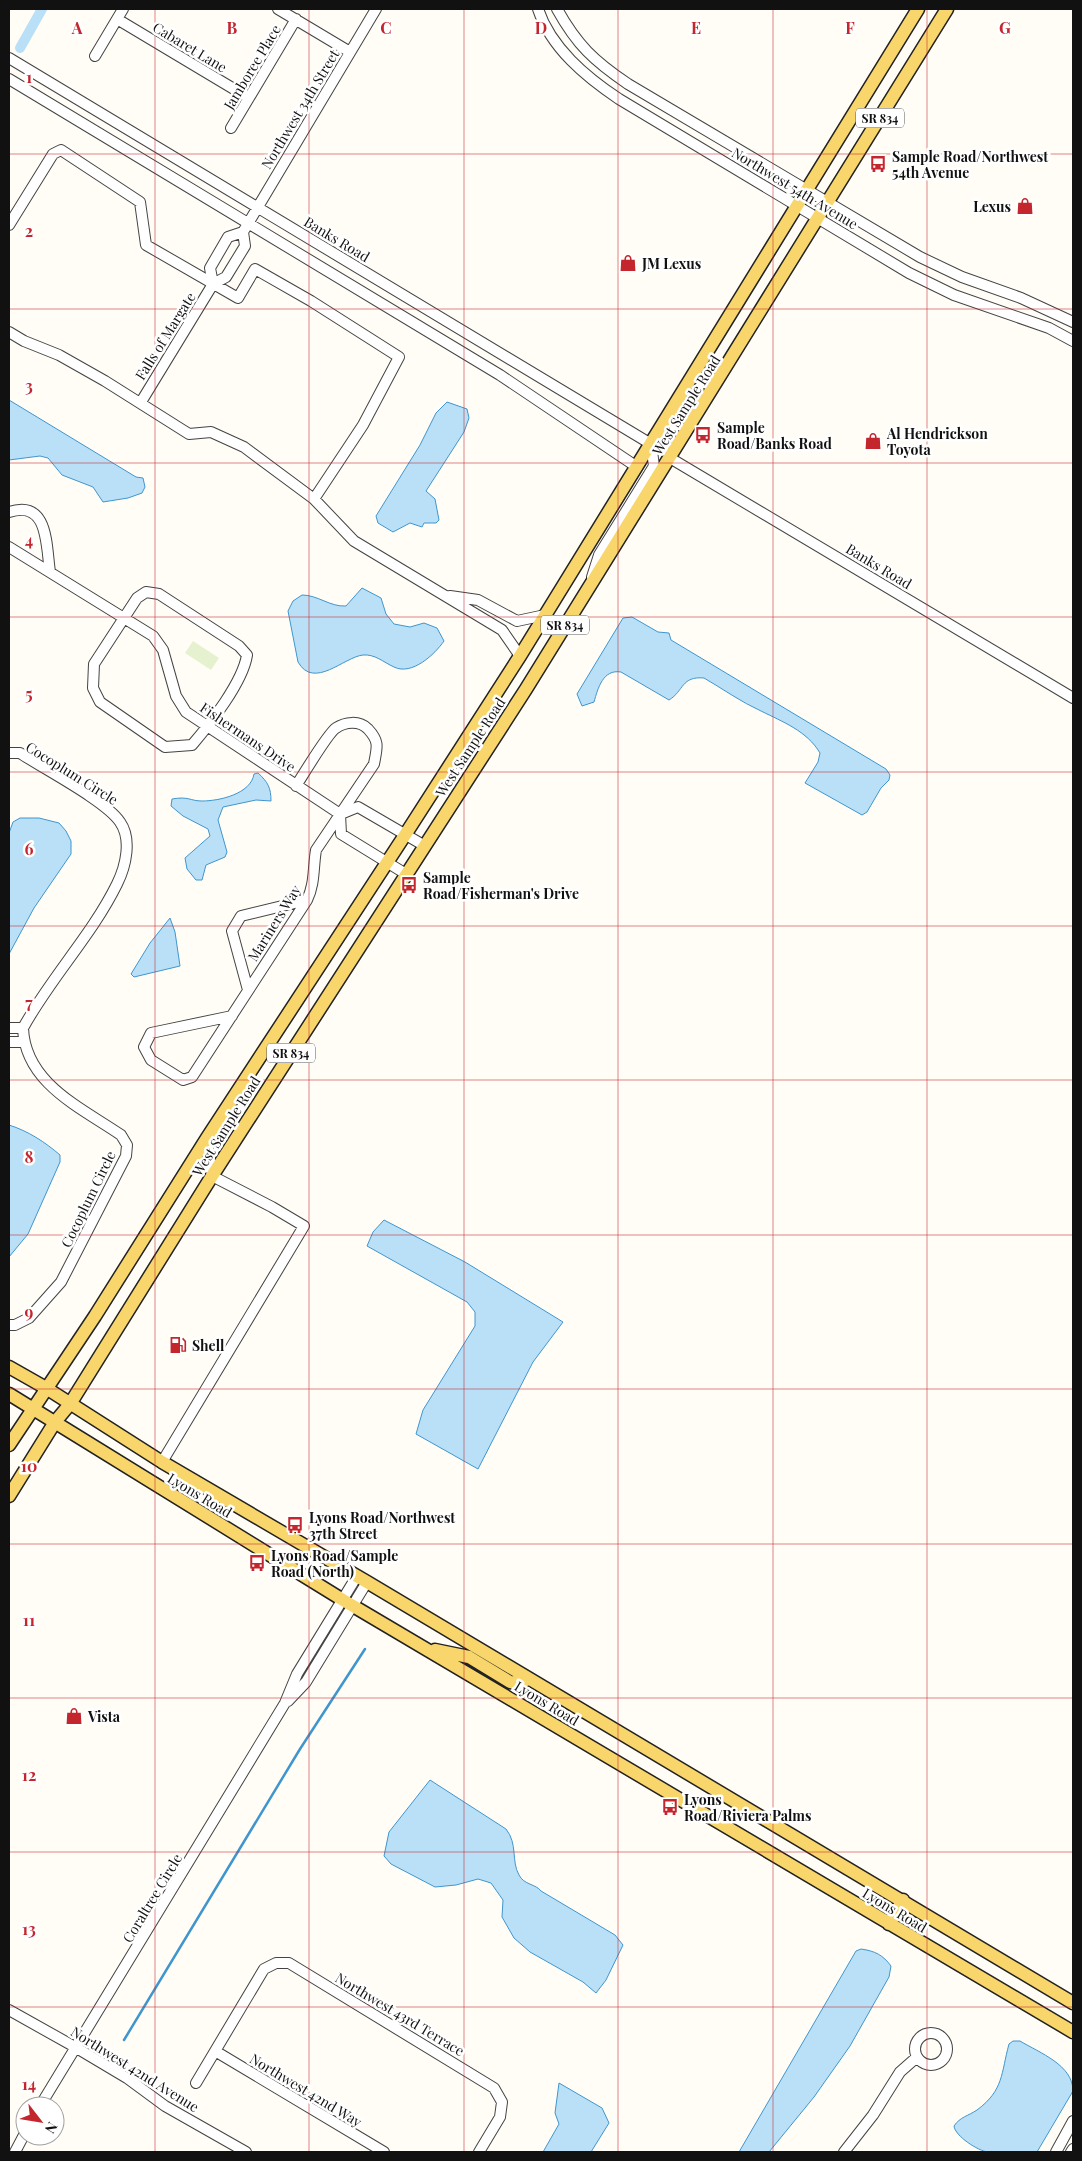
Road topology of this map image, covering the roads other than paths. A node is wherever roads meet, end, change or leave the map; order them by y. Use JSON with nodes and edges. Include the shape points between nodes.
{"nodes":[{"id":1,"x":124,"y":9,"type":"edge"},
{"id":2,"x":278,"y":9,"type":"edge"},
{"id":3,"x":376,"y":9,"type":"edge"},
{"id":4,"x":538,"y":9,"type":"edge"},
{"id":5,"x":557,"y":9,"type":"edge"},
{"id":6,"x":918,"y":9,"type":"edge"},
{"id":7,"x":947,"y":9,"type":"edge"},
{"id":8,"x":117,"y":19,"type":"junction"},
{"id":9,"x":296,"y":19,"type":"junction"},
{"id":10,"x":350,"y":52,"type":"junction"},
{"id":11,"x":95,"y":56,"type":"dead end"},
{"id":12,"x":9,"y":58,"type":"edge"},
{"id":13,"x":9,"y":80,"type":"edge"},
{"id":14,"x":249,"y":98,"type":"junction"},
{"id":15,"x":231,"y":128,"type":"dead end"},
{"id":16,"x":806,"y":190,"type":"junction"},
{"id":17,"x":829,"y":203,"type":"junction"},
{"id":18,"x":796,"y":205,"type":"junction"},
{"id":19,"x":258,"y":208,"type":"junction"},
{"id":20,"x":819,"y":218,"type":"junction"},
{"id":21,"x":9,"y":225,"type":"edge"},
{"id":22,"x":246,"y":228,"type":"junction"},
{"id":23,"x":213,"y":284,"type":"junction"},
{"id":24,"x":1073,"y":322,"type":"edge"},
{"id":25,"x":9,"y":332,"type":"edge"},
{"id":26,"x":1073,"y":341,"type":"edge"},
{"id":27,"x":141,"y":402,"type":"junction"},
{"id":28,"x":667,"y":416,"type":"junction"},
{"id":29,"x":651,"y":444,"type":"junction"},
{"id":30,"x":670,"y":458,"type":"junction"},
{"id":31,"x":637,"y":467,"type":"junction"},
{"id":32,"x":314,"y":499,"type":"junction"},
{"id":33,"x":9,"y":512,"type":"edge"},
{"id":34,"x":9,"y":547,"type":"edge"},
{"id":35,"x":50,"y":572,"type":"junction"},
{"id":36,"x":588,"y":588,"type":"junction"},
{"id":37,"x":446,"y":595,"type":"junction"},
{"id":38,"x":545,"y":615,"type":"junction"},
{"id":39,"x":124,"y":617,"type":"junction"},
{"id":40,"x":520,"y":656,"type":"junction"},
{"id":41,"x":1073,"y":698,"type":"edge"},
{"id":42,"x":208,"y":727,"type":"junction"},
{"id":43,"x":9,"y":753,"type":"edge"},
{"id":44,"x":296,"y":786,"type":"junction"},
{"id":45,"x":340,"y":814,"type":"junction"},
{"id":46,"x":406,"y":835,"type":"junction"},
{"id":47,"x":425,"y":846,"type":"junction"},
{"id":48,"x":387,"y":863,"type":"junction"},
{"id":49,"x":406,"y":874,"type":"junction"},
{"id":50,"x":307,"y":900,"type":"junction"},
{"id":51,"x":248,"y":990,"type":"junction"},
{"id":52,"x":232,"y":1016,"type":"junction"},
{"id":53,"x":9,"y":1028,"type":"edge"},
{"id":54,"x":23,"y":1028,"type":"junction"},
{"id":55,"x":9,"y":1042,"type":"edge"},
{"id":56,"x":24,"y":1042,"type":"junction"},
{"id":57,"x":207,"y":1138,"type":"junction"},
{"id":58,"x":212,"y":1176,"type":"junction"},
{"id":59,"x":9,"y":1325,"type":"edge"},
{"id":60,"x":9,"y":1367,"type":"edge"},
{"id":61,"x":46,"y":1388,"type":"junction"},
{"id":62,"x":9,"y":1394,"type":"edge"},
{"id":63,"x":70,"y":1404,"type":"junction"},
{"id":64,"x":32,"y":1408,"type":"junction"},
{"id":65,"x":55,"y":1422,"type":"junction"},
{"id":66,"x":9,"y":1445,"type":"edge"},
{"id":67,"x":162,"y":1462,"type":"junction"},
{"id":68,"x":9,"y":1496,"type":"edge"},
{"id":69,"x":362,"y":1579,"type":"junction"},
{"id":70,"x":348,"y":1603,"type":"junction"},
{"id":71,"x":423,"y":1648,"type":"junction"},
{"id":72,"x":529,"y":1679,"type":"junction"},
{"id":73,"x":903,"y":1900,"type":"junction"},
{"id":74,"x":889,"y":1924,"type":"junction"},
{"id":75,"x":1073,"y":2003,"type":"edge"},
{"id":76,"x":9,"y":2010,"type":"edge"},
{"id":77,"x":1073,"y":2032,"type":"edge"},
{"id":78,"x":75,"y":2047,"type":"junction"},
{"id":79,"x":215,"y":2052,"type":"junction"},
{"id":80,"x":917,"y":2057,"type":"dead end"},
{"id":81,"x":196,"y":2084,"type":"dead end"},
{"id":82,"x":46,"y":2096,"type":"edge"},
{"id":83,"x":1073,"y":2121,"type":"edge"},
{"id":84,"x":1073,"y":2149,"type":"edge"},
{"id":85,"x":246,"y":2152,"type":"edge"},
{"id":86,"x":384,"y":2152,"type":"edge"},
{"id":87,"x":479,"y":2152,"type":"edge"},
{"id":88,"x":844,"y":2152,"type":"edge"},
{"id":89,"x":1056,"y":2152,"type":"edge"},
{"id":90,"x":1071,"y":2152,"type":"edge"}],
"edges":[{"from":1,"to":8,"type":"street"},
{"from":2,"to":9,"type":"street"},
{"from":3,"to":10,"type":"street","name":"Northwest 34th Street"},
{"from":4,"to":18,"type":"street","name":"Northwest 54th Avenue","via":[[557,43],[594,82]]},
{"from":5,"to":16,"type":"street","name":"Northwest 54th Avenue","via":[[570,33],[604,68]]},
{"from":6,"to":16,"type":"main road","name":"West Sample Road","number":"SR 834"},
{"from":7,"to":17,"type":"main road","name":"West Sample Road","number":"SR 834"},
{"from":8,"to":11,"type":"street"},
{"from":8,"to":14,"type":"street","name":"Cabaret Lane"},
{"from":9,"to":10,"type":"street"},
{"from":9,"to":14,"type":"street","name":"Jamboree Place"},
{"from":10,"to":19,"type":"street","name":"Northwest 34th Street"},
{"from":12,"to":19,"type":"street","name":"Banks Road"},
{"from":13,"to":22,"type":"street"},
{"from":14,"to":15,"type":"street","name":"Jamboree Place"},
{"from":16,"to":17,"type":"street","name":"Northwest 54th Avenue"},
{"from":16,"to":18,"type":"main road","name":"West Sample Road","number":"SR 834"},
{"from":17,"to":20,"type":"main road","name":"West Sample Road","number":"SR 834"},
{"from":17,"to":24,"type":"street","name":"Northwest 54th Avenue","via":[[962,278],[1021,298]]},
{"from":18,"to":20,"type":"street","name":"Northwest 54th Avenue"},
{"from":18,"to":28,"type":"main road","name":"West Sample Road","number":"SR 834"},
{"from":19,"to":22,"type":"street","name":"Northwest 34th Street"},
{"from":19,"to":29,"type":"street","name":"Banks Road"},
{"from":20,"to":26,"type":"street","name":"Northwest 54th Avenue","via":[[909,273],[954,295],[1049,328]]},
{"from":20,"to":30,"type":"main road","name":"West Sample Road","number":"SR 834"},
{"from":21,"to":23,"type":"street","via":[[53,154],[61,150],[140,202],[146,245]]},
{"from":22,"to":23,"type":"street","name":"Falls of Margate","via":[[245,246],[226,277]]},
{"from":22,"to":23,"type":"street","name":"Falls of Margate","via":[[228,238],[210,268]]},
{"from":22,"to":31,"type":"street","via":[[500,375]]},
{"from":23,"to":27,"type":"street","name":"Falls of Margate"},
{"from":23,"to":32,"type":"street","via":[[238,298],[255,269],[399,357],[363,425]]},
{"from":25,"to":27,"type":"street","via":[[59,355]]},
{"from":27,"to":32,"type":"street","via":[[189,434],[212,432],[244,446]]},
{"from":28,"to":29,"type":"main road","name":"West Sample Road","number":"SR 834"},
{"from":28,"to":30,"type":"street","via":[[664,438]]},
{"from":29,"to":31,"type":"main road","name":"West Sample Road","number":"SR 834"},
{"from":29,"to":36,"type":"street","via":[[654,466],[599,555]]},
{"from":30,"to":36,"type":"main road","name":"West Sample Road","number":"SR 834"},
{"from":30,"to":41,"type":"street","name":"Banks Road"},
{"from":31,"to":38,"type":"main road","name":"West Sample Road","number":"SR 834"},
{"from":32,"to":37,"type":"street","via":[[354,541]]},
{"from":33,"to":35,"type":"street","via":[[28,510],[42,522]]},
{"from":34,"to":35,"type":"street","name":"Fishermans Drive"},
{"from":35,"to":39,"type":"street","name":"Fishermans Drive"},
{"from":36,"to":47,"type":"main road","name":"West Sample Road","number":"SR 834"},
{"from":37,"to":38,"type":"street","via":[[478,600],[517,621]]},
{"from":37,"to":40,"type":"street","via":[[502,630]]},
{"from":38,"to":40,"type":"main road","name":"West Sample Road","number":"SR 834"},
{"from":39,"to":42,"type":"street","name":"Fishermans Drive","via":[[153,636],[163,650],[176,696],[186,712]]},
{"from":39,"to":42,"type":"street","via":[[94,664],[93,688],[100,702],[165,747],[192,745]]},
{"from":39,"to":42,"type":"street","via":[[137,598],[146,592],[159,594],[239,646],[247,655],[245,669]]},
{"from":40,"to":46,"type":"main road","name":"West Sample Road","number":"SR 834"},
{"from":42,"to":44,"type":"street","name":"Fishermans Drive"},
{"from":43,"to":54,"type":"street","name":"Cocoplum Circle","via":[[20,754],[106,807],[127,834],[126,852],[114,890]]},
{"from":44,"to":45,"type":"street","name":"Fishermans Drive"},
{"from":44,"to":45,"type":"street","name":"Mariners Way","via":[[334,729],[350,722],[365,726],[376,737],[374,764]]},
{"from":45,"to":46,"type":"street","via":[[358,806]]},
{"from":45,"to":48,"type":"street","via":[[341,834]]},
{"from":45,"to":50,"type":"street","name":"Mariners Way","via":[[316,850],[312,889]]},
{"from":46,"to":47,"type":"street"},
{"from":46,"to":48,"type":"main road","name":"West Sample Road","number":"SR 834"},
{"from":47,"to":49,"type":"main road","name":"West Sample Road","number":"SR 834"},
{"from":48,"to":49,"type":"street"},
{"from":48,"to":57,"type":"main road","name":"West Sample Road","number":"SR 834"},
{"from":49,"to":58,"type":"main road","name":"West Sample Road","number":"SR 834"},
{"from":50,"to":51,"type":"street","name":"Mariners Way"},
{"from":50,"to":51,"type":"street","via":[[241,916],[232,930]]},
{"from":51,"to":52,"type":"street","name":"Mariners Way"},
{"from":52,"to":52,"type":"street","name":"Mariners Way","via":[[151,1033],[144,1048],[151,1060],[183,1080],[192,1077]]},
{"from":53,"to":54,"type":"street"},
{"from":54,"to":56,"type":"street","name":"Cocoplum Circle"},
{"from":55,"to":56,"type":"street"},
{"from":56,"to":59,"type":"street","name":"Cocoplum Circle","via":[[31,1061],[52,1088],[120,1135],[127,1145],[126,1156],[61,1282],[29,1318]]},
{"from":57,"to":58,"type":"street"},
{"from":57,"to":61,"type":"main road","name":"West Sample Road","number":"SR 834"},
{"from":58,"to":63,"type":"main road","name":"West Sample Road","number":"SR 834"},
{"from":58,"to":67,"type":"street","via":[[304,1226]]},
{"from":60,"to":61,"type":"main road","name":"Lyons Road"},
{"from":61,"to":63,"type":"main road","name":"Lyons Road"},
{"from":61,"to":64,"type":"main road","name":"West Sample Road","number":"SR 834"},
{"from":62,"to":64,"type":"main road","name":"Lyons Road"},
{"from":63,"to":65,"type":"main road","name":"West Sample Road","number":"SR 834"},
{"from":63,"to":67,"type":"main road","name":"Lyons Road"},
{"from":64,"to":65,"type":"main road","name":"Lyons Road"},
{"from":64,"to":66,"type":"main road","name":"West Sample Road","number":"SR 834"},
{"from":65,"to":68,"type":"main road","name":"West Sample Road","number":"SR 834"},
{"from":65,"to":70,"type":"main road","name":"Lyons Road"},
{"from":67,"to":69,"type":"main road","name":"Lyons Road"},
{"from":69,"to":70,"type":"street","name":"Coraltree Circle"},
{"from":69,"to":72,"type":"main road","name":"Lyons Road"},
{"from":70,"to":71,"type":"main road","name":"Lyons Road"},
{"from":70,"to":78,"type":"street","name":"Coraltree Circle","via":[[306,1682],[286,1703]]},
{"from":71,"to":72,"type":"main road","via":[[469,1657],[510,1682]]},
{"from":71,"to":74,"type":"main road","name":"Lyons Road"},
{"from":72,"to":73,"type":"main road","name":"Lyons Road"},
{"from":73,"to":74,"type":"main road"},
{"from":73,"to":75,"type":"main road","name":"Lyons Road"},
{"from":74,"to":77,"type":"main road","name":"Lyons Road"},
{"from":76,"to":78,"type":"street","name":"Northwest 42nd Avenue"},
{"from":78,"to":82,"type":"street","name":"Coraltree Circle"},
{"from":78,"to":85,"type":"street","name":"Northwest 42nd Avenue","via":[[127,2078],[165,2106]]},
{"from":79,"to":81,"type":"street"},
{"from":79,"to":86,"type":"street","name":"Northwest 42nd Way"},
{"from":79,"to":87,"type":"street","name":"Northwest 43rd Terrace","via":[[264,1969],[276,1963],[289,1962],[494,2088],[502,2102],[500,2117]]},
{"from":80,"to":88,"type":"street","via":[[900,2072],[873,2115]]},
{"from":83,"to":89,"type":"street"},
{"from":84,"to":90,"type":"street"}]}
